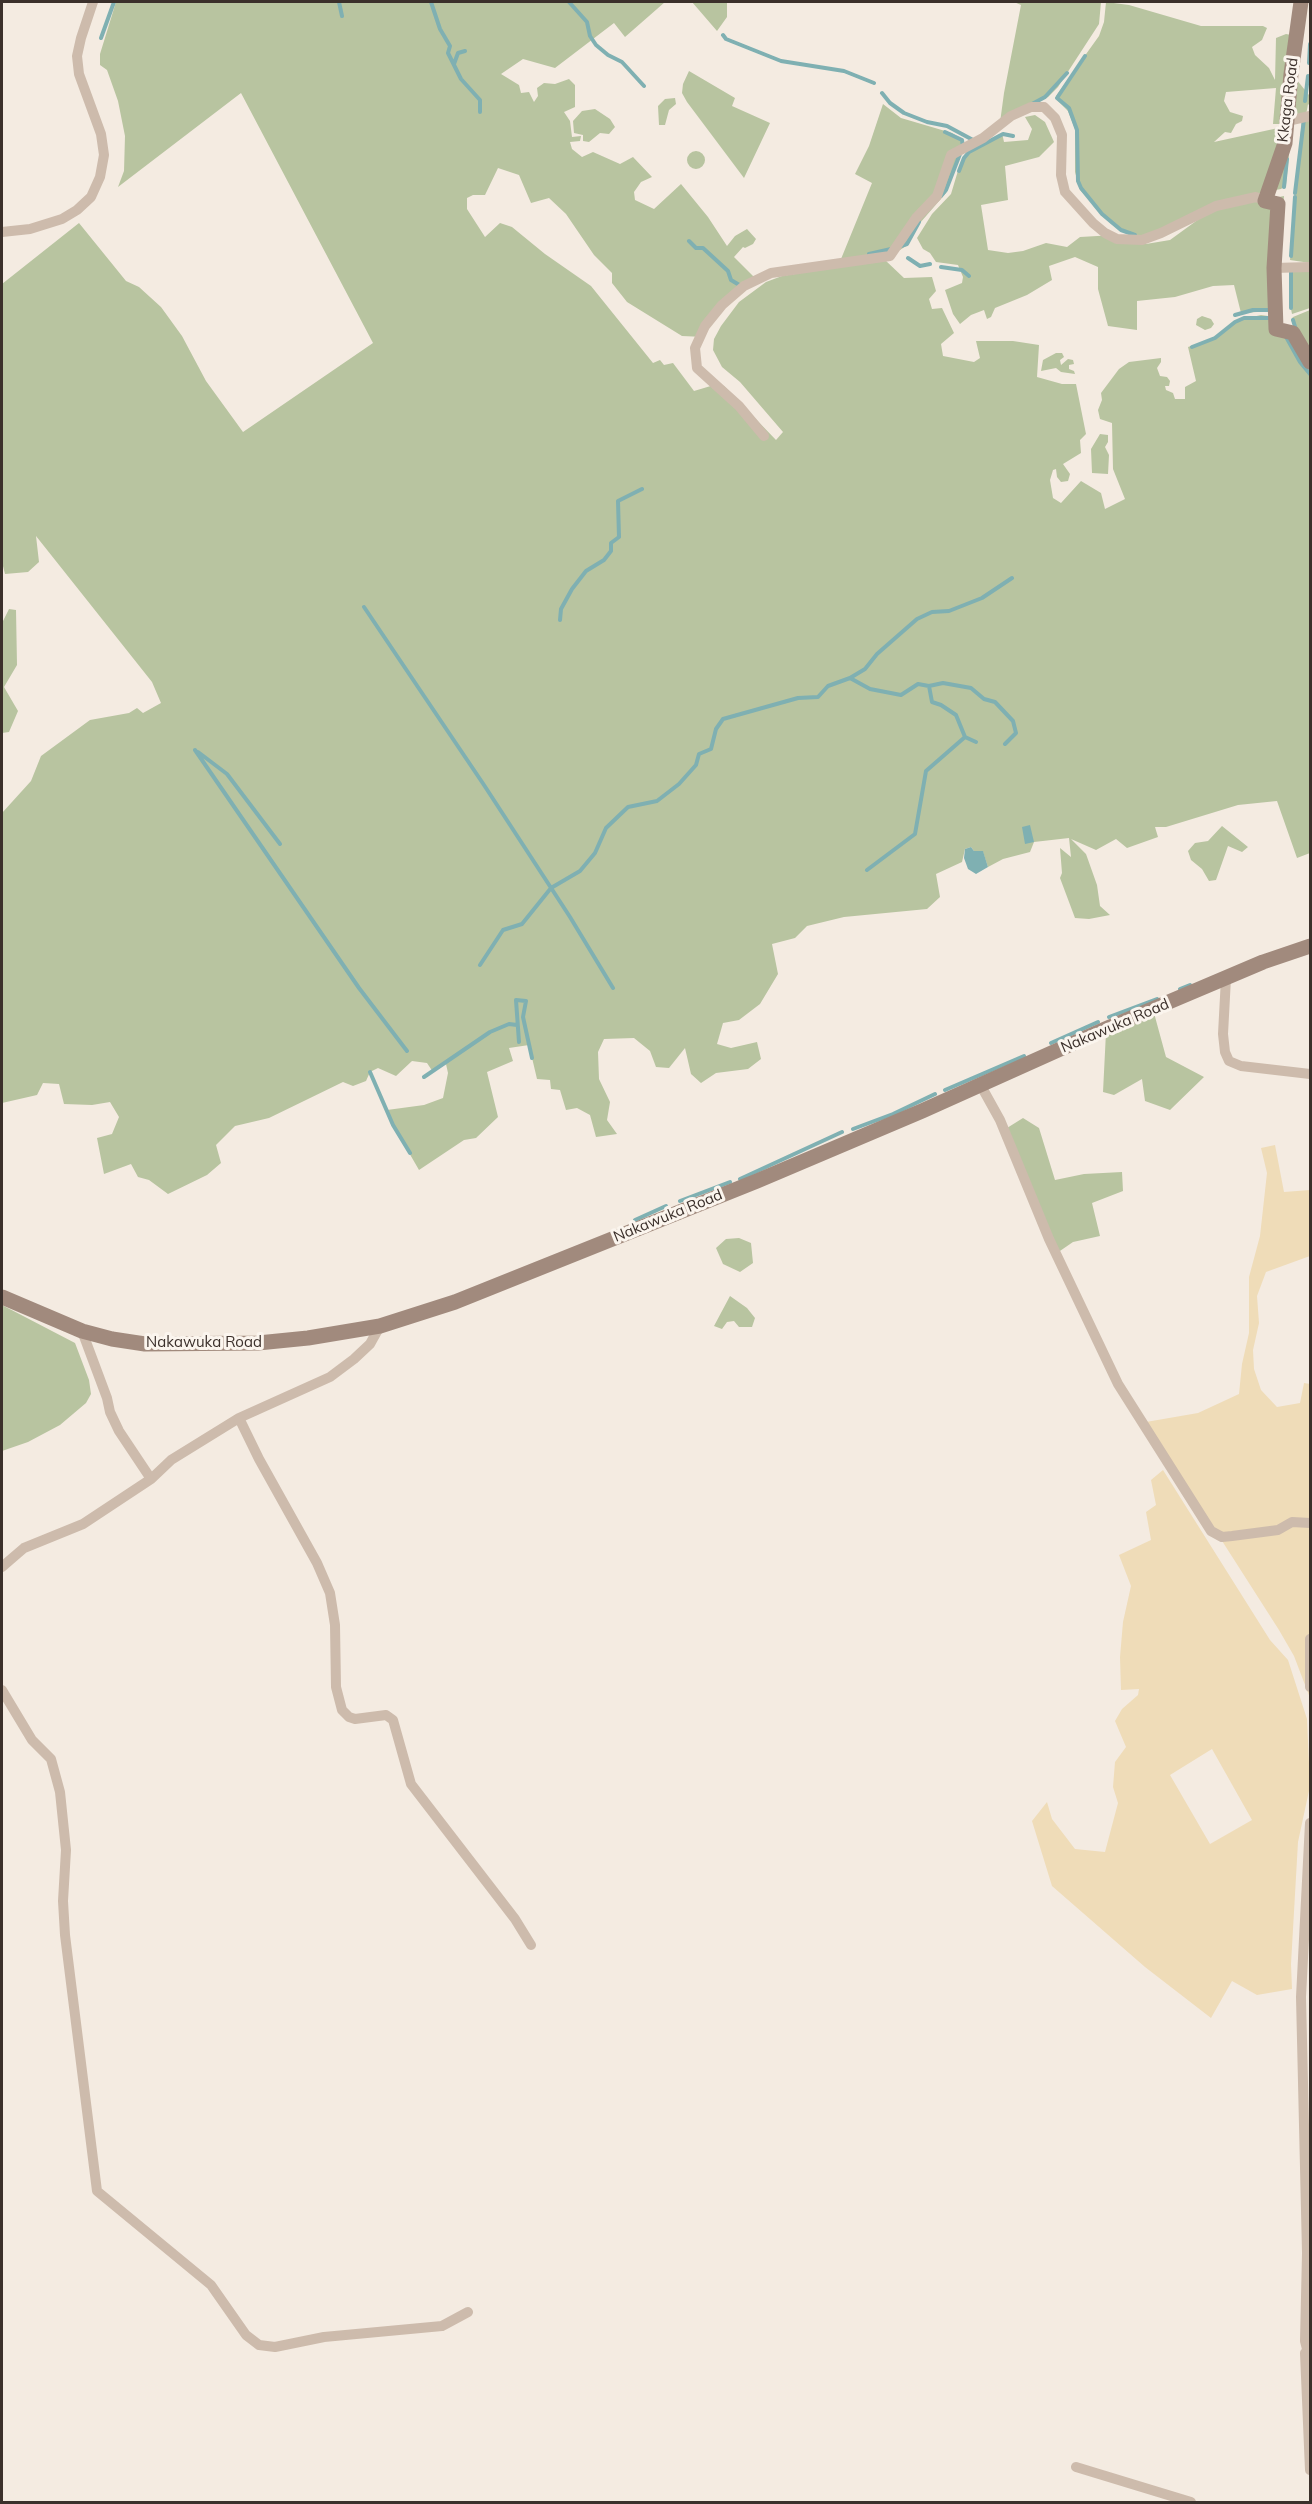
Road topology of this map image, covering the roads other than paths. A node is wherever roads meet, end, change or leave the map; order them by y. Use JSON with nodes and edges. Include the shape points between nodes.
{"nodes":[{"id":1,"x":93,"y":2,"type":"edge"},
{"id":2,"x":1301,"y":2,"type":"edge"},
{"id":3,"x":1311,"y":116,"type":"edge"},
{"id":4,"x":1287,"y":121,"type":"junction"},
{"id":5,"x":1265,"y":201,"type":"junction"},
{"id":6,"x":2,"y":232,"type":"edge"},
{"id":7,"x":1311,"y":267,"type":"edge"},
{"id":8,"x":1274,"y":268,"type":"junction"},
{"id":9,"x":1311,"y":362,"type":"edge"},
{"id":10,"x":764,"y":436,"type":"dead end"},
{"id":11,"x":1311,"y":946,"type":"edge"},
{"id":12,"x":1226,"y":978,"type":"junction"},
{"id":13,"x":1311,"y":1074,"type":"edge"},
{"id":14,"x":980,"y":1084,"type":"junction"},
{"id":15,"x":2,"y":1297,"type":"edge"},
{"id":16,"x":380,"y":1326,"type":"junction"},
{"id":17,"x":82,"y":1331,"type":"junction"},
{"id":18,"x":239,"y":1418,"type":"junction"},
{"id":19,"x":151,"y":1479,"type":"junction"},
{"id":20,"x":1311,"y":1523,"type":"edge"},
{"id":21,"x":2,"y":1567,"type":"edge"},
{"id":22,"x":1311,"y":1639,"type":"edge"},
{"id":23,"x":1311,"y":1687,"type":"edge"},
{"id":24,"x":2,"y":1690,"type":"edge"},
{"id":25,"x":1311,"y":1823,"type":"edge"},
{"id":26,"x":531,"y":1945,"type":"dead end"},
{"id":27,"x":468,"y":2312,"type":"dead end"},
{"id":28,"x":1305,"y":2341,"type":"junction"},
{"id":29,"x":1311,"y":2361,"type":"edge"},
{"id":30,"x":1076,"y":2467,"type":"dead end"},
{"id":31,"x":1311,"y":2470,"type":"edge"},
{"id":32,"x":1191,"y":2502,"type":"edge"}],
"edges":[{"from":1,"to":6,"type":"street","via":[[77,56],[79,74],[101,135],[104,155],[100,177],[91,197],[62,219]]},
{"from":2,"to":4,"type":"main road","name":"Kkaga Road"},
{"from":3,"to":4,"type":"street"},
{"from":4,"to":5,"type":"main road","name":"Kkaga Road","via":[[1285,143]]},
{"from":5,"to":8,"type":"main road","via":[[1278,204]]},
{"from":5,"to":10,"type":"street","via":[[1256,197],[1226,203],[1152,237],[1117,239],[1099,228],[1065,192],[1061,175],[1062,135],[1055,118],[1044,107],[1031,107],[1011,116],[983,138],[951,155],[937,196],[890,256],[771,273],[744,286],[705,326],[695,348],[697,368],[739,406]]},
{"from":7,"to":8,"type":"street"},
{"from":8,"to":9,"type":"main road","via":[[1276,329],[1293,333]]},
{"from":11,"to":12,"type":"main road","name":"Nakawuka Road"},
{"from":12,"to":13,"type":"street","via":[[1223,1034],[1229,1061],[1241,1066]]},
{"from":12,"to":14,"type":"main road","name":"Nakawuka Road"},
{"from":14,"to":16,"type":"main road","name":"Nakawuka Road","via":[[757,1181],[455,1302]]},
{"from":14,"to":20,"type":"street","via":[[1000,1120],[1049,1239],[1118,1384],[1211,1531],[1222,1537],[1278,1530],[1292,1522]]},
{"from":15,"to":17,"type":"main road","name":"Nakawuka Road"},
{"from":16,"to":17,"type":"main road","name":"Nakawuka Road","via":[[258,1343],[180,1345],[112,1340]]},
{"from":16,"to":18,"type":"street","via":[[370,1344],[330,1377]]},
{"from":17,"to":19,"type":"street","via":[[119,1431]]},
{"from":18,"to":19,"type":"street","via":[[171,1460]]},
{"from":18,"to":26,"type":"street","via":[[330,1593],[336,1688],[342,1710],[355,1719],[386,1715],[391,1718],[397,1727],[411,1784]]},
{"from":19,"to":21,"type":"street","via":[[83,1524],[24,1548]]},
{"from":22,"to":23,"type":"street"},
{"from":24,"to":27,"type":"street","via":[[32,1740],[51,1759],[60,1792],[66,1850],[65,1935],[97,2191],[212,2285],[246,2335],[259,2345],[275,2347],[324,2337],[442,2326]]},
{"from":25,"to":28,"type":"street","via":[[1301,1997],[1307,2253]]},
{"from":28,"to":29,"type":"street"},
{"from":28,"to":31,"type":"street"},
{"from":30,"to":32,"type":"street"}]}
